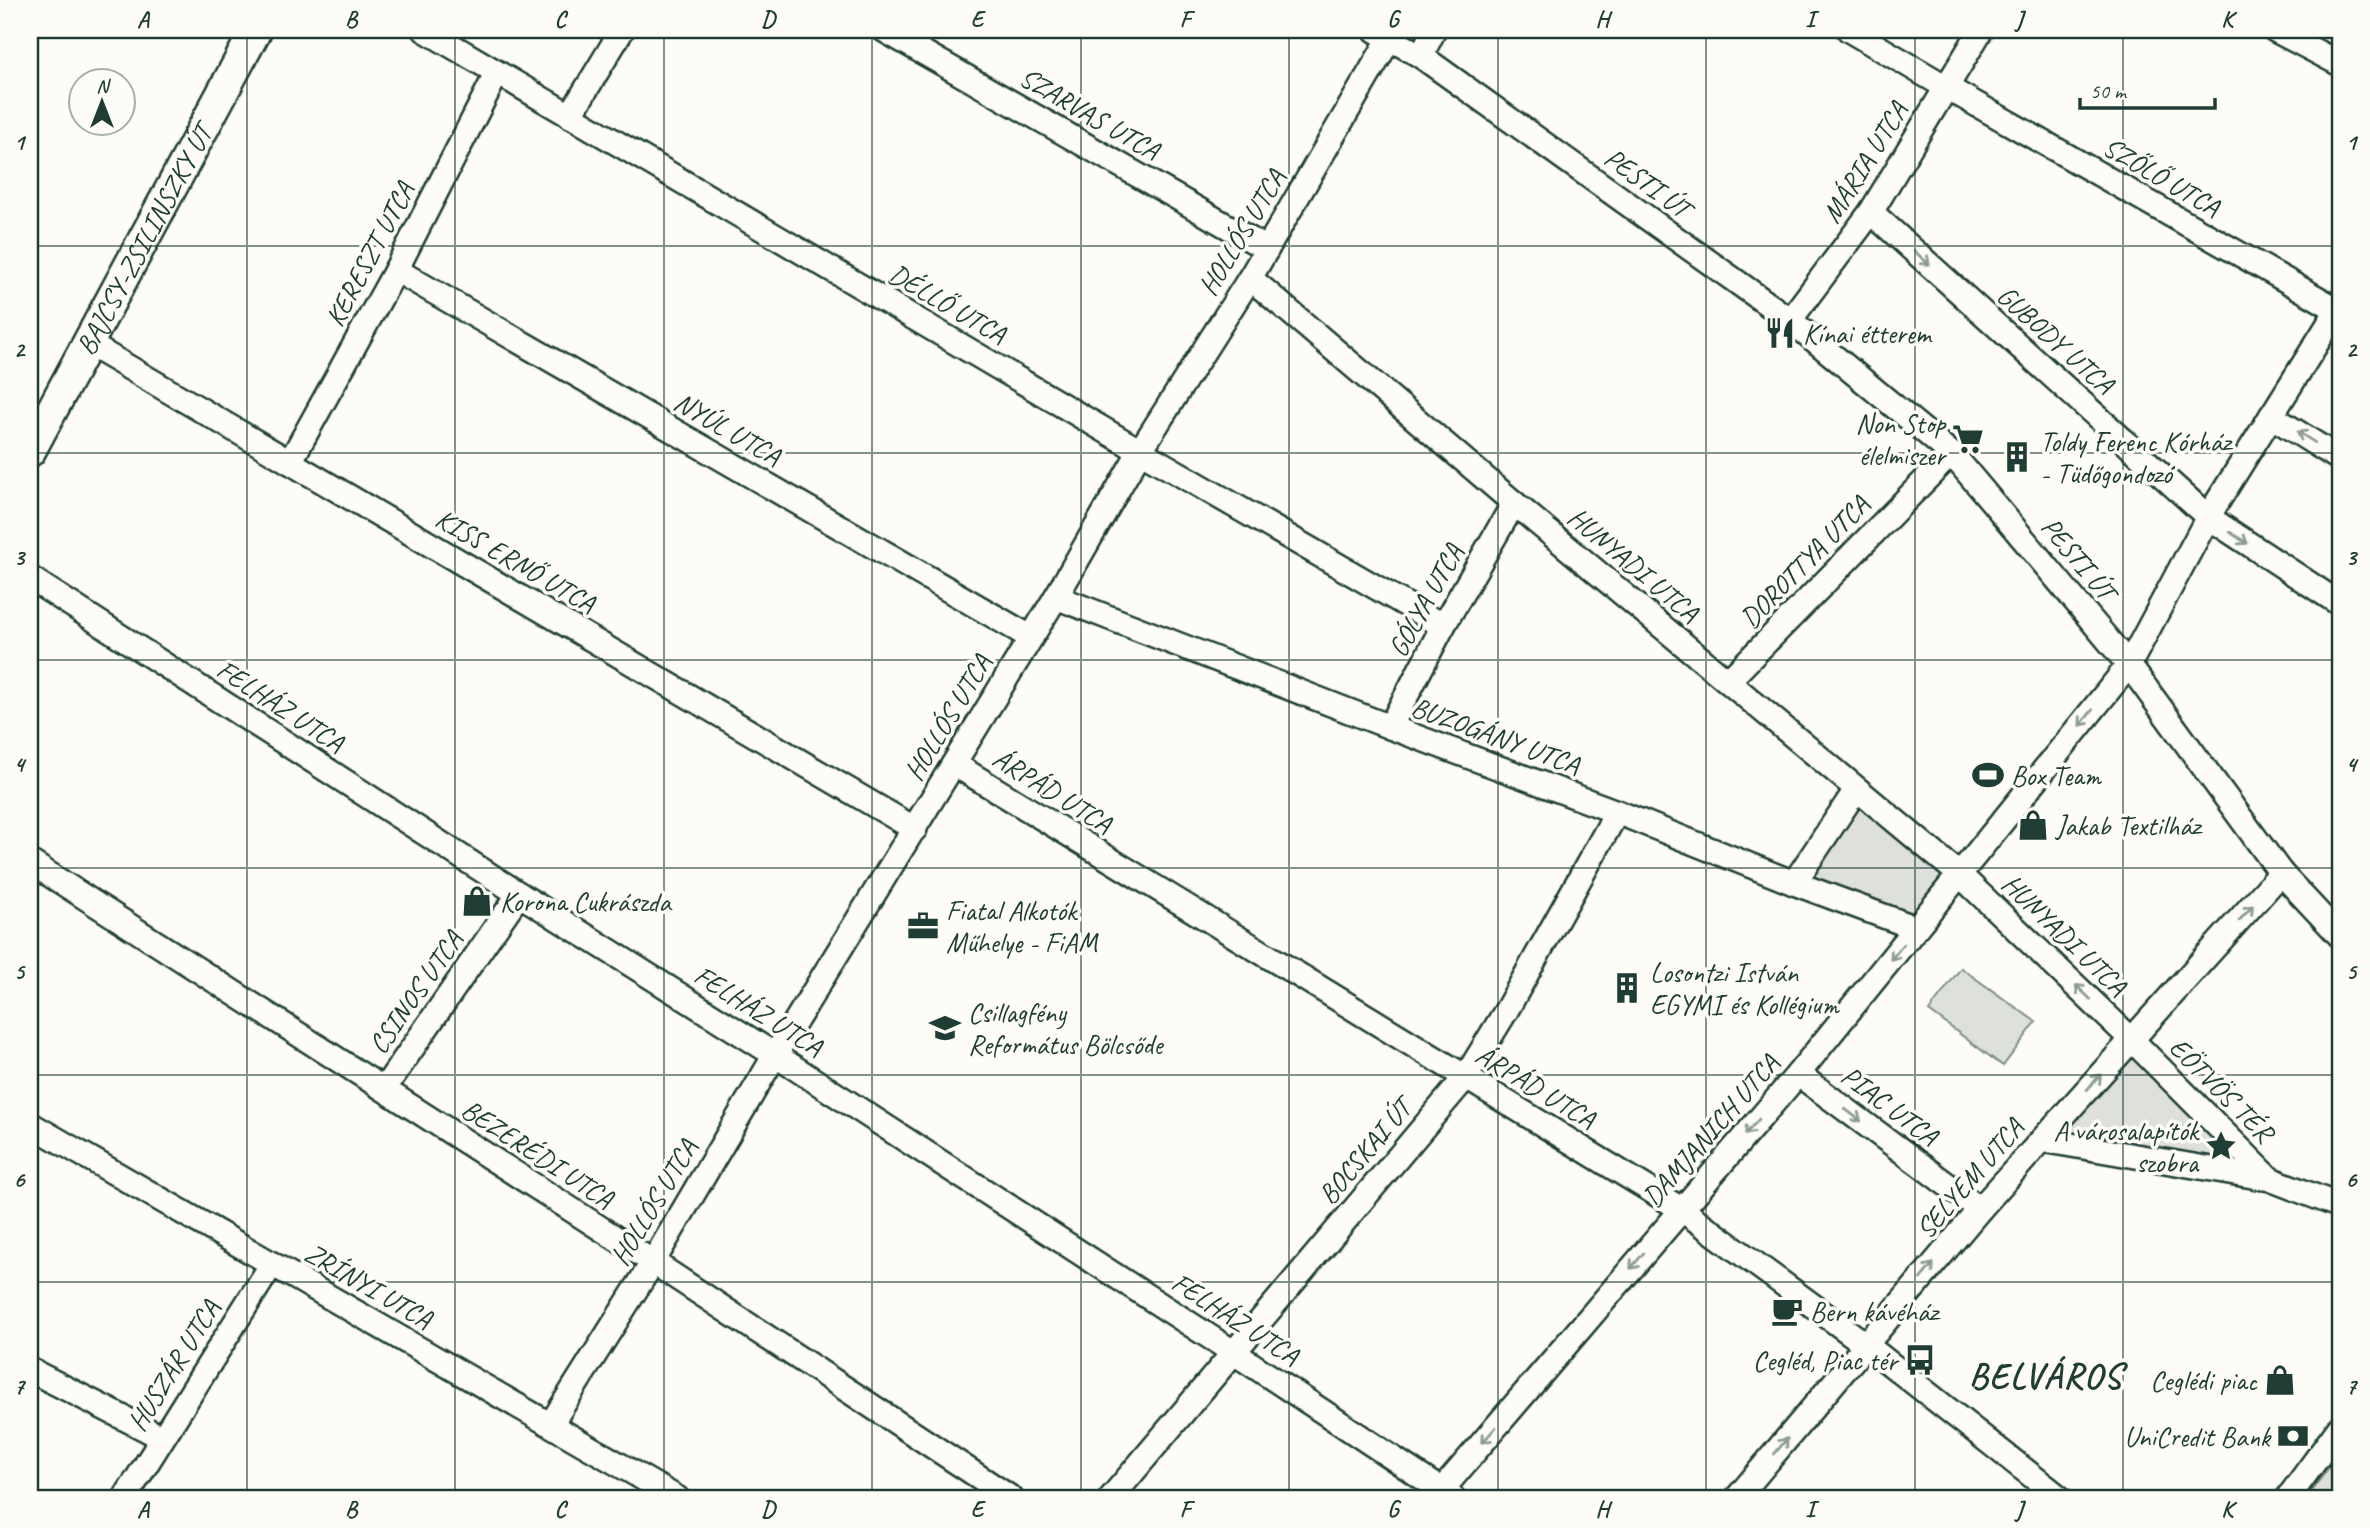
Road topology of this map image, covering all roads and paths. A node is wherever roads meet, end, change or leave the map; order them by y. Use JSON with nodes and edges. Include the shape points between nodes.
{"nodes":[{"id":1,"x":256,"y":30,"type":"edge"},
{"id":2,"x":425,"y":30,"type":"edge"},
{"id":3,"x":622,"y":30,"type":"edge"},
{"id":4,"x":884,"y":30,"type":"edge"},
{"id":5,"x":1434,"y":30,"type":"edge"},
{"id":6,"x":1849,"y":30,"type":"edge"},
{"id":7,"x":1981,"y":30,"type":"edge"},
{"id":8,"x":2275,"y":30,"type":"edge"},
{"id":9,"x":1383,"y":34,"type":"edge"},
{"id":10,"x":1421,"y":56,"type":"junction"},
{"id":11,"x":2340,"y":64,"type":"edge"},
{"id":12,"x":497,"y":72,"type":"junction"},
{"id":13,"x":1946,"y":87,"type":"junction"},
{"id":14,"x":570,"y":116,"type":"junction"},
{"id":15,"x":1871,"y":212,"type":"junction"},
{"id":16,"x":1267,"y":248,"type":"junction"},
{"id":17,"x":396,"y":270,"type":"junction"},
{"id":18,"x":1250,"y":278,"type":"junction"},
{"id":19,"x":2339,"y":308,"type":"edge"},
{"id":20,"x":1790,"y":320,"type":"junction"},
{"id":21,"x":87,"y":343,"type":"junction"},
{"id":22,"x":2271,"y":415,"type":"junction"},
{"id":23,"x":30,"y":451,"type":"edge"},
{"id":24,"x":1140,"y":451,"type":"junction"},
{"id":25,"x":1953,"y":455,"type":"junction"},
{"id":26,"x":2340,"y":459,"type":"edge"},
{"id":27,"x":290,"y":462,"type":"junction"},
{"id":28,"x":1514,"y":503,"type":"junction"},
{"id":29,"x":2207,"y":517,"type":"junction"},
{"id":30,"x":30,"y":578,"type":"edge"},
{"id":31,"x":1056,"y":597,"type":"junction"},
{"id":32,"x":2340,"y":604,"type":"edge"},
{"id":33,"x":1443,"y":626,"type":"junction"},
{"id":34,"x":1030,"y":637,"type":"junction"},
{"id":35,"x":2129,"y":665,"type":"junction"},
{"id":36,"x":1728,"y":681,"type":"junction"},
{"id":37,"x":1390,"y":727,"type":"junction"},
{"id":38,"x":954,"y":764,"type":"junction"},
{"id":39,"x":1856,"y":790,"type":"junction"},
{"id":40,"x":1617,"y":811,"type":"junction"},
{"id":41,"x":915,"y":829,"type":"junction"},
{"id":42,"x":30,"y":862,"type":"edge"},
{"id":43,"x":2281,"y":873,"type":"junction"},
{"id":44,"x":1959,"y":874,"type":"junction"},
{"id":45,"x":1794,"y":883,"type":"junction"},
{"id":46,"x":519,"y":894,"type":"junction"},
{"id":47,"x":1916,"y":928,"type":"junction"},
{"id":48,"x":2340,"y":936,"type":"edge"},
{"id":49,"x":2132,"y":1040,"type":"junction"},
{"id":50,"x":775,"y":1055,"type":"junction"},
{"id":51,"x":1798,"y":1074,"type":"junction"},
{"id":52,"x":1465,"y":1077,"type":"junction"},
{"id":53,"x":384,"y":1089,"type":"junction"},
{"id":54,"x":30,"y":1124,"type":"edge"},
{"id":55,"x":2042,"y":1140,"type":"junction"},
{"id":56,"x":2270,"y":1179,"type":"junction"},
{"id":57,"x":2340,"y":1206,"type":"edge"},
{"id":58,"x":1681,"y":1209,"type":"junction"},
{"id":59,"x":1980,"y":1209,"type":"junction"},
{"id":60,"x":653,"y":1262,"type":"junction"},
{"id":61,"x":272,"y":1264,"type":"junction"},
{"id":62,"x":1865,"y":1344,"type":"junction"},
{"id":63,"x":1233,"y":1352,"type":"junction"},
{"id":64,"x":30,"y":1370,"type":"edge"},
{"id":65,"x":551,"y":1424,"type":"junction"},
{"id":66,"x":2340,"y":1427,"type":"edge"},
{"id":67,"x":161,"y":1437,"type":"junction"},
{"id":68,"x":131,"y":1496,"type":"edge"},
{"id":69,"x":1443,"y":1496,"type":"edge"},
{"id":70,"x":677,"y":1498,"type":"edge"},
{"id":71,"x":1011,"y":1498,"type":"edge"},
{"id":72,"x":1111,"y":1498,"type":"edge"},
{"id":73,"x":1737,"y":1498,"type":"edge"},
{"id":74,"x":2060,"y":1498,"type":"edge"},
{"id":75,"x":2288,"y":1498,"type":"edge"}],
"edges":[{"from":1,"to":21,"type":"main road","name":"BAJCSY-ZSILINSZKY ÚT"},
{"from":2,"to":12,"type":"street","name":"DÉLLŐ UTCA"},
{"from":3,"to":14,"type":"street"},
{"from":4,"to":16,"type":"street","name":"SZARVAS UTCA"},
{"from":5,"to":10,"type":"street"},
{"from":6,"to":13,"type":"street","name":"SZŐLŐ UTCA"},
{"from":7,"to":13,"type":"street","name":"MÁRIA UTCA"},
{"from":8,"to":11,"type":"street"},
{"from":9,"to":10,"type":"street","name":"PESTI ÚT"},
{"from":9,"to":16,"type":"street","name":"HOLLÓS UTCA"},
{"from":10,"to":20,"type":"street","name":"PESTI ÚT"},
{"from":12,"to":14,"type":"street","name":"DÉLLŐ UTCA"},
{"from":12,"to":17,"type":"street","name":"KERESZT UTCA"},
{"from":13,"to":15,"type":"street","name":"MÁRIA UTCA"},
{"from":13,"to":19,"type":"street","name":"SZŐLŐ UTCA"},
{"from":14,"to":24,"type":"street","name":"DÉLLŐ UTCA"},
{"from":15,"to":20,"type":"street","name":"MÁRIA UTCA"},
{"from":15,"to":29,"type":"street","name":"GUBODY UTCA","one_way":true},
{"from":16,"to":18,"type":"street","name":"HOLLÓS UTCA"},
{"from":17,"to":27,"type":"street","name":"KERESZT UTCA"},
{"from":17,"to":34,"type":"street","name":"NYÚL UTCA"},
{"from":18,"to":24,"type":"street","name":"HOLLÓS UTCA"},
{"from":18,"to":28,"type":"street","name":"HUNYADI UTCA"},
{"from":19,"to":22,"type":"street","name":"DAMJANICH UTCA"},
{"from":20,"to":25,"type":"street","name":"PESTI ÚT"},
{"from":21,"to":23,"type":"main road","name":"BAJCSY-ZSILINSZKY ÚT"},
{"from":21,"to":27,"type":"street","name":"KISS ERNŐ UTCA"},
{"from":26,"to":22,"type":"street","one_way":true},
{"from":22,"to":29,"type":"street","name":"DAMJANICH UTCA"},
{"from":24,"to":31,"type":"street","name":"HOLLÓS UTCA"},
{"from":24,"to":33,"type":"street","name":"DÉLLŐ UTCA"},
{"from":25,"to":35,"type":"street","name":"PESTI ÚT"},
{"from":25,"to":36,"type":"street","name":"DOROTTYA UTCA"},
{"from":27,"to":41,"type":"street","name":"KISS ERNŐ UTCA"},
{"from":28,"to":33,"type":"street","name":"GÓLYA UTCA"},
{"from":28,"to":36,"type":"street","name":"HUNYADI UTCA"},
{"from":29,"to":32,"type":"street","name":"GUBODY UTCA","one_way":true},
{"from":29,"to":35,"type":"street","name":"DAMJANICH UTCA"},
{"from":30,"to":46,"type":"street","name":"FELHÁZ UTCA"},
{"from":31,"to":34,"type":"street","name":"HOLLÓS UTCA"},
{"from":31,"to":37,"type":"street","name":"BUZOGÁNY UTCA"},
{"from":33,"to":37,"type":"street","name":"GÓLYA UTCA"},
{"from":34,"to":38,"type":"street","name":"HOLLÓS UTCA"},
{"from":35,"to":43,"type":"street","name":"PESTI ÚT"},
{"from":35,"to":44,"type":"street","name":"DAMJANICH UTCA","one_way":true},
{"from":36,"to":39,"type":"street","name":"HUNYADI UTCA"},
{"from":37,"to":40,"type":"street","name":"BUZOGÁNY UTCA"},
{"from":38,"to":41,"type":"street","name":"HOLLÓS UTCA"},
{"from":38,"to":52,"type":"street","name":"ÁRPÁD UTCA"},
{"from":39,"to":44,"type":"street","name":"HUNYADI UTCA"},
{"from":39,"to":45,"type":"street"},
{"from":40,"to":45,"type":"street","name":"BUZOGÁNY UTCA"},
{"from":40,"to":52,"type":"street","name":"BOCSKAI ÚT"},
{"from":41,"to":50,"type":"street","name":"HOLLÓS UTCA"},
{"from":42,"to":53,"type":"street","name":"BEZERÉDI UTCA"},
{"from":43,"to":48,"type":"street","name":"PESTI ÚT"},
{"from":49,"to":43,"type":"street","name":"SELYEM UTCA","one_way":true},
{"from":44,"to":47,"type":"street","name":"DAMJANICH UTCA"},
{"from":49,"to":44,"type":"street","name":"HUNYADI UTCA","one_way":true},
{"from":45,"to":47,"type":"street","name":"BUZOGÁNY UTCA"},
{"from":46,"to":50,"type":"street","name":"FELHÁZ UTCA"},
{"from":46,"to":53,"type":"street","name":"CSINOS UTCA"},
{"from":47,"to":51,"type":"street","name":"DAMJANICH UTCA","one_way":true},
{"from":55,"to":49,"type":"street","name":"SELYEM UTCA","one_way":true},
{"from":49,"to":56,"type":"street","name":"EÖTVÖS TÉR"},
{"from":50,"to":60,"type":"street","name":"HOLLÓS UTCA"},
{"from":50,"to":63,"type":"street","name":"FELHÁZ UTCA"},
{"from":51,"to":58,"type":"street","name":"DAMJANICH UTCA","one_way":true},
{"from":51,"to":59,"type":"street","name":"PIAC UTCA","one_way":true},
{"from":52,"to":58,"type":"street","name":"ÁRPÁD UTCA"},
{"from":52,"to":63,"type":"street","name":"BOCSKAI ÚT"},
{"from":53,"to":60,"type":"street","name":"BEZERÉDI UTCA"},
{"from":54,"to":61,"type":"street","name":"ZRÍNYI UTCA"},
{"from":55,"to":56,"type":"street","name":"EÖTVÖS TÉR"},
{"from":55,"to":59,"type":"street","name":"SELYEM UTCA"},
{"from":56,"to":57,"type":"street","name":"EÖTVÖS TÉR"},
{"from":58,"to":62,"type":"street","name":"ÁRPÁD UTCA"},
{"from":58,"to":69,"type":"street","name":"DAMJANICH UTCA","one_way":true},
{"from":62,"to":59,"type":"street","name":"SELYEM UTCA","one_way":true},
{"from":60,"to":65,"type":"street","name":"HOLLÓS UTCA"},
{"from":60,"to":71,"type":"street","name":"BEZERÉDI UTCA"},
{"from":61,"to":65,"type":"street","name":"ZRÍNYI UTCA"},
{"from":61,"to":67,"type":"street","name":"HUSZÁR UTCA"},
{"from":73,"to":62,"type":"street","name":"SELYEM UTCA","one_way":true},
{"from":62,"to":74,"type":"street","name":"ÁRPÁD UTCA"},
{"from":63,"to":69,"type":"street","name":"FELHÁZ UTCA"},
{"from":63,"to":72,"type":"street","name":"BOCSKAI ÚT"},
{"from":64,"to":67,"type":"street"},
{"from":65,"to":70,"type":"street","name":"ZRÍNYI UTCA"},
{"from":66,"to":75,"type":"street"},
{"from":67,"to":68,"type":"street","name":"HUSZÁR UTCA"}]}
